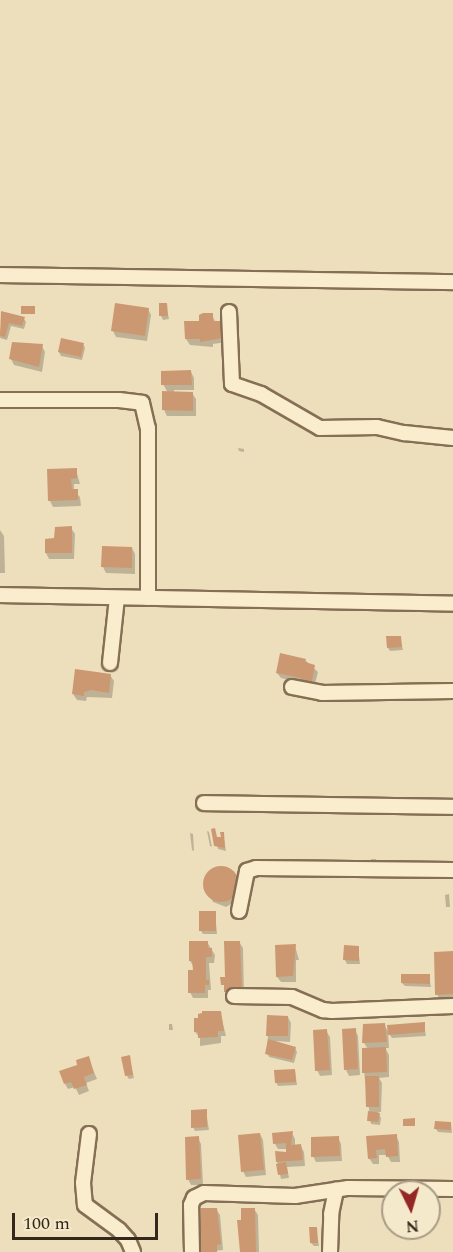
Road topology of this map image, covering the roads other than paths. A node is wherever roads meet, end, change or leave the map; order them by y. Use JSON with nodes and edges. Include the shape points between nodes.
{"nodes":[{"id":1,"x":0,"y":275,"type":"edge"},
{"id":2,"x":453,"y":282,"type":"edge"},
{"id":3,"x":229,"y":312,"type":"dead end"},
{"id":4,"x":0,"y":400,"type":"edge"},
{"id":5,"x":453,"y":438,"type":"edge"},
{"id":6,"x":0,"y":595,"type":"edge"},
{"id":7,"x":117,"y":597,"type":"junction"},
{"id":8,"x":148,"y":598,"type":"junction"},
{"id":9,"x":453,"y":604,"type":"edge"},
{"id":10,"x":110,"y":663,"type":"dead end"},
{"id":11,"x":292,"y":687,"type":"dead end"},
{"id":12,"x":453,"y":691,"type":"edge"},
{"id":13,"x":204,"y":803,"type":"dead end"},
{"id":14,"x":453,"y":807,"type":"edge"},
{"id":15,"x":453,"y":870,"type":"edge"},
{"id":16,"x":239,"y":911,"type":"dead end"},
{"id":17,"x":234,"y":996,"type":"dead end"},
{"id":18,"x":453,"y":1006,"type":"edge"},
{"id":19,"x":89,"y":1134,"type":"dead end"},
{"id":20,"x":453,"y":1189,"type":"edge"},
{"id":21,"x":336,"y":1190,"type":"junction"},
{"id":22,"x":133,"y":1252,"type":"edge"},
{"id":23,"x":192,"y":1252,"type":"edge"},
{"id":24,"x":330,"y":1252,"type":"edge"}],
"edges":[{"from":1,"to":2,"type":"street"},
{"from":3,"to":5,"type":"street","via":[[232,384],[261,394],[320,428],[377,427]]},
{"from":4,"to":8,"type":"street","via":[[142,403],[148,428]]},
{"from":6,"to":7,"type":"street"},
{"from":7,"to":8,"type":"street"},
{"from":7,"to":10,"type":"street"},
{"from":8,"to":9,"type":"street"},
{"from":11,"to":12,"type":"street","via":[[322,693]]},
{"from":13,"to":14,"type":"street"},
{"from":15,"to":16,"type":"street","via":[[256,868],[247,871]]},
{"from":17,"to":18,"type":"street","via":[[292,996],[332,1011]]},
{"from":19,"to":22,"type":"street","via":[[83,1183],[85,1205],[119,1230]]},
{"from":20,"to":21,"type":"street"},
{"from":21,"to":23,"type":"street","via":[[295,1196],[214,1192],[198,1195],[191,1205]]},
{"from":21,"to":24,"type":"street"}]}
